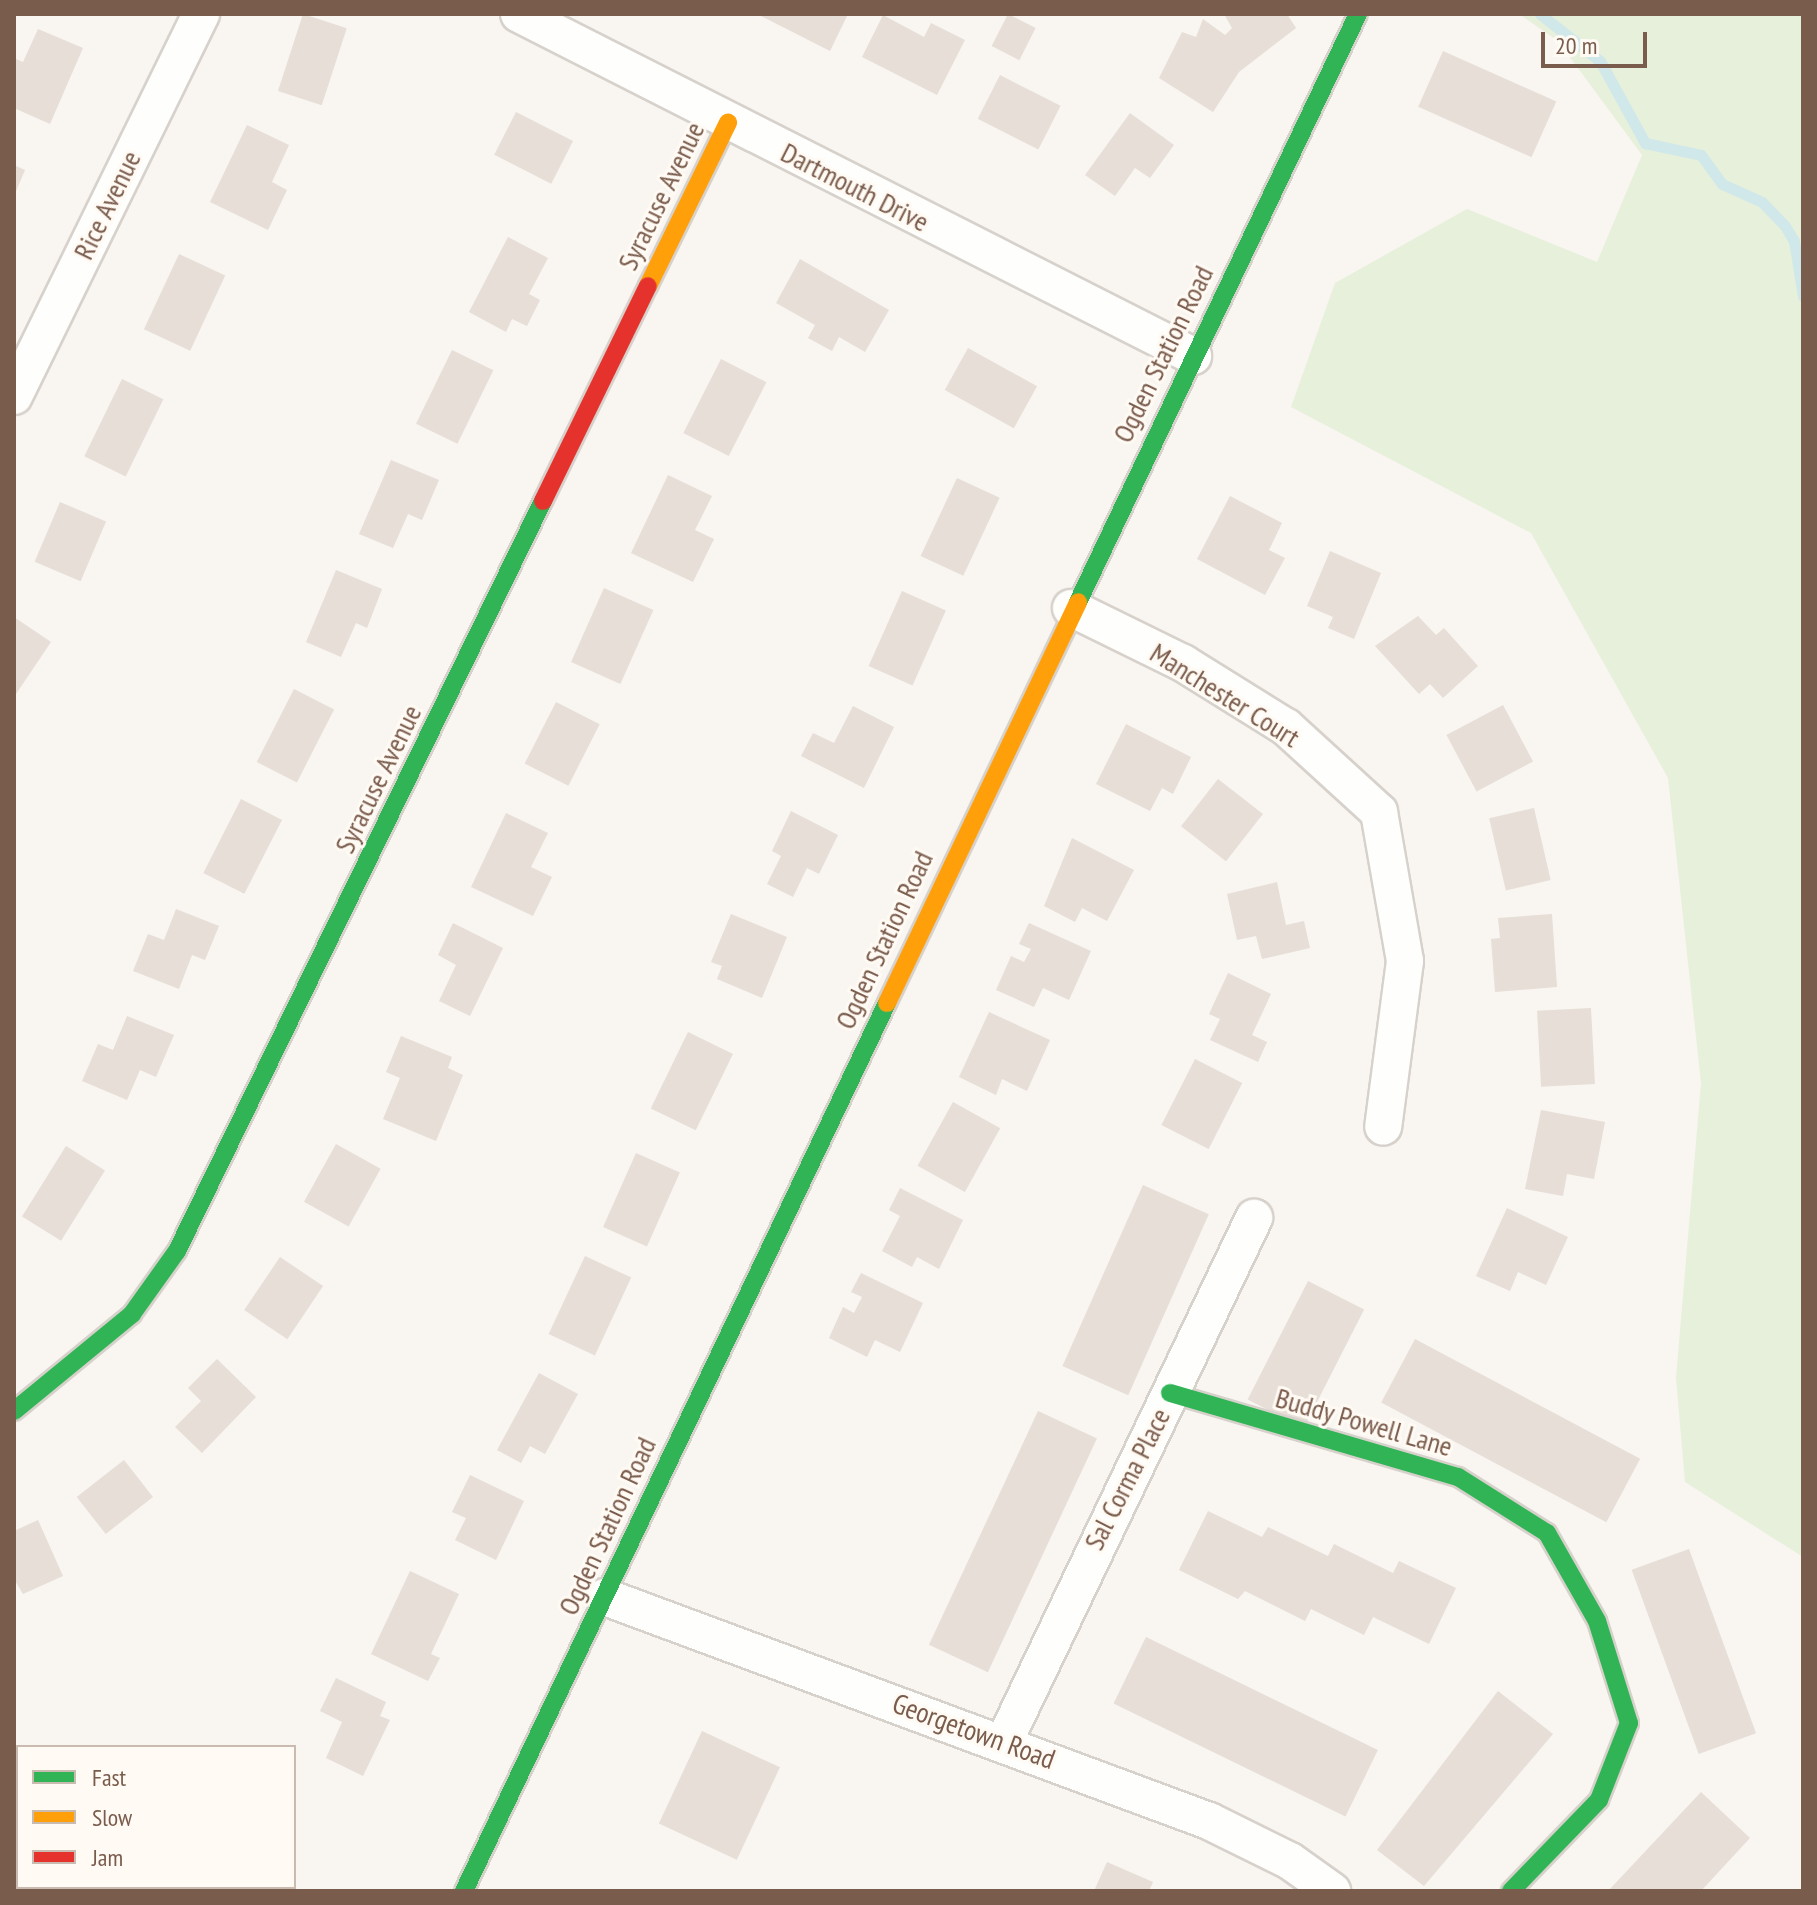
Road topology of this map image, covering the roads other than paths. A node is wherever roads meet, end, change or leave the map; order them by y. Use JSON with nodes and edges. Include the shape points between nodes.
{"nodes":[{"id":1,"x":201,"y":14,"type":"edge"},
{"id":2,"x":519,"y":14,"type":"edge"},
{"id":3,"x":1358,"y":14,"type":"edge"},
{"id":4,"x":728,"y":123,"type":"junction"},
{"id":5,"x":1193,"y":356,"type":"junction"},
{"id":6,"x":14,"y":396,"type":"edge"},
{"id":7,"x":1071,"y":608,"type":"junction"},
{"id":8,"x":1383,"y":1127,"type":"dead end"},
{"id":9,"x":1254,"y":1218,"type":"dead end"},
{"id":10,"x":1170,"y":1393,"type":"junction"},
{"id":11,"x":14,"y":1411,"type":"edge"},
{"id":12,"x":605,"y":1597,"type":"junction"},
{"id":13,"x":1004,"y":1742,"type":"junction"},
{"id":14,"x":464,"y":1891,"type":"edge"},
{"id":15,"x":1332,"y":1891,"type":"edge"},
{"id":16,"x":1511,"y":1891,"type":"edge"}],
"edges":[{"from":1,"to":6,"type":"street","name":"Rice Avenue"},
{"from":2,"to":4,"type":"street","name":"Dartmouth Drive"},
{"from":3,"to":5,"type":"street","name":"Ogden Station Road"},
{"from":4,"to":5,"type":"street","name":"Dartmouth Drive"},
{"from":4,"to":11,"type":"street","name":"Syracuse Avenue","via":[[177,1251],[132,1314]]},
{"from":5,"to":7,"type":"street","name":"Ogden Station Road"},
{"from":7,"to":8,"type":"street","name":"Manchester Court","via":[[1183,663],[1286,727],[1379,812],[1405,961]]},
{"from":7,"to":12,"type":"street","name":"Ogden Station Road"},
{"from":9,"to":10,"type":"street","name":"Sal Corma Place"},
{"from":10,"to":13,"type":"street","name":"Sal Corma Place"},
{"from":10,"to":16,"type":"street","name":"Buddy Powell Lane","via":[[1458,1477],[1547,1533],[1597,1621],[1629,1723],[1599,1800]]},
{"from":12,"to":13,"type":"street","name":"Georgetown Road"},
{"from":12,"to":14,"type":"street","name":"Ogden Station Road"},
{"from":13,"to":15,"type":"street","name":"Georgetown Road","via":[[1209,1821],[1290,1861]]}]}
